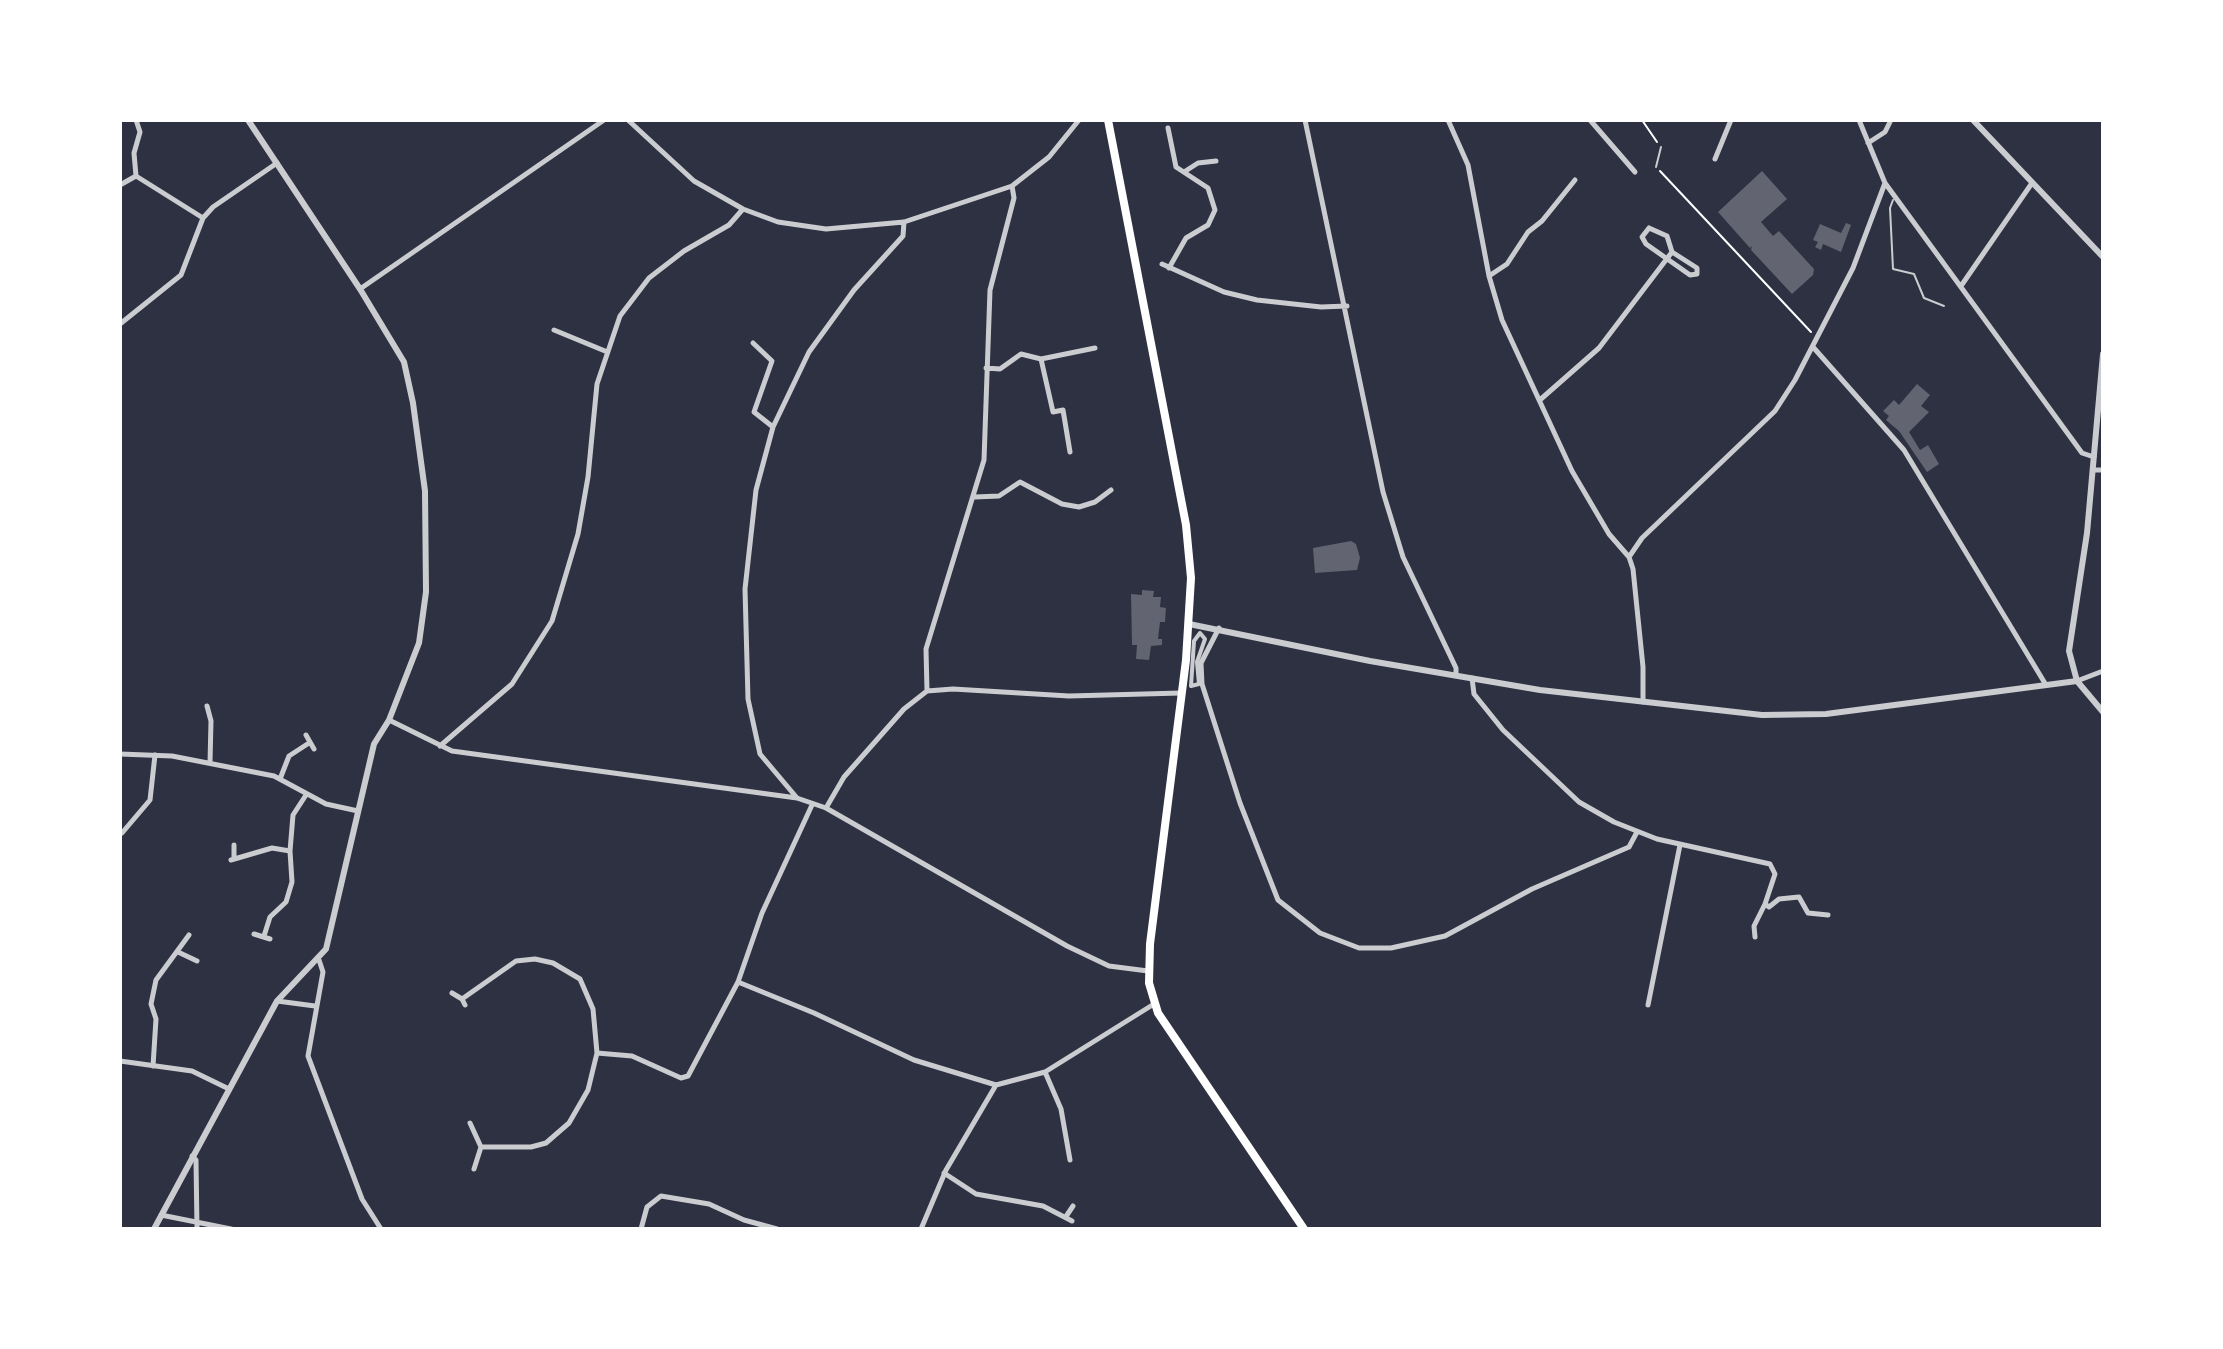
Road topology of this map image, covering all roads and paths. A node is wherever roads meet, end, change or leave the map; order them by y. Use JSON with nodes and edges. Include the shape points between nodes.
{"nodes":[{"id":1,"x":136,"y":120,"type":"edge"},
{"id":2,"x":248,"y":120,"type":"edge"},
{"id":3,"x":604,"y":120,"type":"edge"},
{"id":4,"x":628,"y":120,"type":"edge"},
{"id":5,"x":1079,"y":120,"type":"edge"},
{"id":6,"x":1108,"y":120,"type":"edge"},
{"id":7,"x":1305,"y":120,"type":"edge"},
{"id":8,"x":1448,"y":120,"type":"edge"},
{"id":9,"x":1590,"y":120,"type":"edge"},
{"id":10,"x":1642,"y":120,"type":"edge"},
{"id":11,"x":1731,"y":120,"type":"edge"},
{"id":12,"x":1859,"y":120,"type":"edge"},
{"id":13,"x":1891,"y":120,"type":"edge"},
{"id":14,"x":1973,"y":120,"type":"edge"},
{"id":15,"x":1168,"y":128,"type":"dead end"},
{"id":16,"x":1868,"y":143,"type":"junction"},
{"id":17,"x":1661,"y":147,"type":"joint"},
{"id":18,"x":1715,"y":159,"type":"dead end"},
{"id":19,"x":1216,"y":161,"type":"dead end"},
{"id":20,"x":277,"y":163,"type":"junction"},
{"id":21,"x":1656,"y":167,"type":"joint"},
{"id":22,"x":1184,"y":172,"type":"junction"},
{"id":23,"x":1635,"y":172,"type":"dead end"},
{"id":24,"x":136,"y":176,"type":"junction"},
{"id":25,"x":1575,"y":180,"type":"dead end"},
{"id":26,"x":1885,"y":183,"type":"junction"},
{"id":27,"x":2032,"y":183,"type":"junction"},
{"id":28,"x":120,"y":185,"type":"edge"},
{"id":29,"x":1012,"y":186,"type":"junction"},
{"id":30,"x":1895,"y":195,"type":"junction"},
{"id":31,"x":743,"y":209,"type":"junction"},
{"id":32,"x":203,"y":218,"type":"junction"},
{"id":33,"x":904,"y":222,"type":"junction"},
{"id":34,"x":1672,"y":252,"type":"junction"},
{"id":35,"x":2103,"y":257,"type":"edge"},
{"id":36,"x":1665,"y":259,"type":"junction"},
{"id":37,"x":1162,"y":264,"type":"dead end"},
{"id":38,"x":1169,"y":268,"type":"junction"},
{"id":39,"x":1489,"y":276,"type":"junction"},
{"id":40,"x":1961,"y":286,"type":"junction"},
{"id":41,"x":360,"y":289,"type":"junction"},
{"id":42,"x":1347,"y":306,"type":"junction"},
{"id":43,"x":1944,"y":306,"type":"dead end"},
{"id":44,"x":120,"y":324,"type":"edge"},
{"id":45,"x":554,"y":330,"type":"dead end"},
{"id":46,"x":1818,"y":338,"type":"junction"},
{"id":47,"x":753,"y":343,"type":"dead end"},
{"id":48,"x":1813,"y":347,"type":"junction"},
{"id":49,"x":1095,"y":348,"type":"dead end"},
{"id":50,"x":605,"y":351,"type":"junction"},
{"id":51,"x":2103,"y":354,"type":"edge"},
{"id":52,"x":1041,"y":359,"type":"junction"},
{"id":53,"x":986,"y":368,"type":"junction"},
{"id":54,"x":1541,"y":399,"type":"junction"},
{"id":55,"x":773,"y":427,"type":"junction"},
{"id":56,"x":1070,"y":452,"type":"dead end"},
{"id":57,"x":2095,"y":457,"type":"junction"},
{"id":58,"x":2094,"y":470,"type":"junction"},
{"id":59,"x":2103,"y":470,"type":"edge"},
{"id":60,"x":1111,"y":490,"type":"dead end"},
{"id":61,"x":975,"y":497,"type":"junction"},
{"id":62,"x":1629,"y":557,"type":"junction"},
{"id":63,"x":1189,"y":624,"type":"junction"},
{"id":64,"x":1219,"y":628,"type":"junction"},
{"id":65,"x":2103,"y":671,"type":"edge"},
{"id":66,"x":1456,"y":675,"type":"junction"},
{"id":67,"x":1472,"y":678,"type":"junction"},
{"id":68,"x":2077,"y":681,"type":"junction"},
{"id":69,"x":1190,"y":685,"type":"joint"},
{"id":70,"x":2046,"y":685,"type":"junction"},
{"id":71,"x":927,"y":691,"type":"junction"},
{"id":72,"x":1183,"y":693,"type":"junction"},
{"id":73,"x":1643,"y":702,"type":"junction"},
{"id":74,"x":207,"y":706,"type":"dead end"},
{"id":75,"x":2103,"y":712,"type":"edge"},
{"id":76,"x":389,"y":720,"type":"junction"},
{"id":77,"x":306,"y":735,"type":"dead end"},
{"id":78,"x":309,"y":743,"type":"junction"},
{"id":79,"x":440,"y":746,"type":"junction"},
{"id":80,"x":314,"y":749,"type":"dead end"},
{"id":81,"x":120,"y":754,"type":"edge"},
{"id":82,"x":155,"y":755,"type":"junction"},
{"id":83,"x":210,"y":763,"type":"junction"},
{"id":84,"x":280,"y":779,"type":"junction"},
{"id":85,"x":306,"y":795,"type":"junction"},
{"id":86,"x":797,"y":798,"type":"junction"},
{"id":87,"x":812,"y":805,"type":"junction"},
{"id":88,"x":826,"y":808,"type":"junction"},
{"id":89,"x":358,"y":811,"type":"junction"},
{"id":90,"x":1637,"y":832,"type":"junction"},
{"id":91,"x":122,"y":833,"type":"dead end"},
{"id":92,"x":234,"y":845,"type":"dead end"},
{"id":93,"x":1680,"y":845,"type":"junction"},
{"id":94,"x":290,"y":851,"type":"junction"},
{"id":95,"x":1765,"y":904,"type":"junction"},
{"id":96,"x":1828,"y":915,"type":"dead end"},
{"id":97,"x":254,"y":934,"type":"dead end"},
{"id":98,"x":189,"y":935,"type":"dead end"},
{"id":99,"x":1755,"y":937,"type":"dead end"},
{"id":100,"x":178,"y":952,"type":"junction"},
{"id":101,"x":319,"y":960,"type":"junction"},
{"id":102,"x":197,"y":961,"type":"dead end"},
{"id":103,"x":1148,"y":971,"type":"junction"},
{"id":104,"x":738,"y":982,"type":"junction"},
{"id":105,"x":452,"y":993,"type":"dead end"},
{"id":106,"x":277,"y":1001,"type":"junction"},
{"id":107,"x":1154,"y":1004,"type":"junction"},
{"id":108,"x":1648,"y":1005,"type":"dead end"},
{"id":109,"x":315,"y":1006,"type":"junction"},
{"id":110,"x":597,"y":1053,"type":"junction"},
{"id":111,"x":120,"y":1061,"type":"edge"},
{"id":112,"x":153,"y":1066,"type":"junction"},
{"id":113,"x":1045,"y":1072,"type":"junction"},
{"id":114,"x":996,"y":1085,"type":"junction"},
{"id":115,"x":229,"y":1089,"type":"junction"},
{"id":116,"x":470,"y":1123,"type":"dead end"},
{"id":117,"x":481,"y":1147,"type":"junction"},
{"id":118,"x":191,"y":1156,"type":"junction"},
{"id":119,"x":1070,"y":1160,"type":"dead end"},
{"id":120,"x":474,"y":1169,"type":"dead end"},
{"id":121,"x":944,"y":1173,"type":"junction"},
{"id":122,"x":1073,"y":1206,"type":"dead end"},
{"id":123,"x":161,"y":1215,"type":"junction"},
{"id":124,"x":197,"y":1226,"type":"edge"},
{"id":125,"x":154,"y":1229,"type":"edge"},
{"id":126,"x":231,"y":1229,"type":"edge"},
{"id":127,"x":381,"y":1229,"type":"edge"},
{"id":128,"x":641,"y":1229,"type":"edge"},
{"id":129,"x":777,"y":1229,"type":"edge"},
{"id":130,"x":921,"y":1229,"type":"edge"},
{"id":131,"x":1304,"y":1229,"type":"edge"}],
"edges":[{"from":1,"to":24,"type":"street"},
{"from":2,"to":20,"type":"street"},
{"from":3,"to":41,"type":"street"},
{"from":4,"to":31,"type":"street","via":[[694,181]]},
{"from":5,"to":29,"type":"street","via":[[1049,157]]},
{"from":6,"to":63,"type":"highway","via":[[1186,525]]},
{"from":7,"to":42,"type":"street"},
{"from":8,"to":39,"type":"street","via":[[1468,165]]},
{"from":9,"to":23,"type":"street"},
{"from":10,"to":17,"type":"path"},
{"from":11,"to":18,"type":"street"},
{"from":12,"to":16,"type":"street"},
{"from":13,"to":16,"type":"street","via":[[1885,132]]},
{"from":14,"to":27,"type":"street"},
{"from":15,"to":22,"type":"street","via":[[1175,165]]},
{"from":16,"to":26,"type":"street"},
{"from":17,"to":21,"type":"lane"},
{"from":19,"to":22,"type":"street"},
{"from":20,"to":32,"type":"street"},
{"from":20,"to":41,"type":"street"},
{"from":21,"to":46,"type":"path"},
{"from":22,"to":38,"type":"street","via":[[1210,189],[1214,215],[1186,238]]},
{"from":24,"to":28,"type":"street"},
{"from":24,"to":32,"type":"street"},
{"from":25,"to":39,"type":"street","via":[[1507,264]]},
{"from":26,"to":30,"type":"street"},
{"from":26,"to":46,"type":"street","via":[[1853,268]]},
{"from":27,"to":35,"type":"street"},
{"from":27,"to":40,"type":"street"},
{"from":29,"to":33,"type":"street"},
{"from":29,"to":53,"type":"street","via":[[1014,198],[990,290]]},
{"from":30,"to":40,"type":"street"},
{"from":30,"to":43,"type":"lane","via":[[1890,208],[1893,269],[1914,274],[1924,298]]},
{"from":31,"to":33,"type":"street","via":[[778,222],[826,229]]},
{"from":31,"to":50,"type":"street","via":[[738,218],[649,278],[620,316]]},
{"from":32,"to":44,"type":"street","via":[[181,275]]},
{"from":33,"to":55,"type":"street","via":[[903,236],[854,290],[809,352]]},
{"from":34,"to":36,"type":"street"},
{"from":34,"to":36,"type":"street","via":[[1697,268],[1697,274]]},
{"from":34,"to":36,"type":"street","via":[[1663,233],[1646,231],[1643,240]]},
{"from":36,"to":54,"type":"street","via":[[1599,348]]},
{"from":37,"to":38,"type":"street"},
{"from":38,"to":42,"type":"street","via":[[1257,300]]},
{"from":39,"to":54,"type":"street","via":[[1502,320]]},
{"from":40,"to":57,"type":"street","via":[[2082,453]]},
{"from":41,"to":76,"type":"street","via":[[404,362],[425,491],[423,624]]},
{"from":42,"to":66,"type":"street","via":[[1383,492],[1403,557]]},
{"from":45,"to":50,"type":"street"},
{"from":46,"to":48,"type":"street"},
{"from":47,"to":55,"type":"street","via":[[772,361],[754,412]]},
{"from":48,"to":62,"type":"street","via":[[1775,411],[1642,538]]},
{"from":48,"to":70,"type":"street","via":[[1904,450]]},
{"from":49,"to":52,"type":"street"},
{"from":50,"to":79,"type":"street","via":[[592,411],[578,534],[552,621],[512,684]]},
{"from":51,"to":57,"type":"street"},
{"from":52,"to":53,"type":"street","via":[[1021,354],[1000,369]]},
{"from":52,"to":56,"type":"street","via":[[1053,412],[1063,410]]},
{"from":53,"to":61,"type":"street","via":[[984,460]]},
{"from":54,"to":62,"type":"street","via":[[1572,471]]},
{"from":55,"to":86,"type":"street","via":[[750,534],[745,660],[754,739],[766,764]]},
{"from":57,"to":58,"type":"street"},
{"from":58,"to":59,"type":"street"},
{"from":58,"to":68,"type":"street","via":[[2069,642]]},
{"from":60,"to":61,"type":"street","via":[[1079,507],[1020,482],[999,496]]},
{"from":61,"to":71,"type":"street","via":[[926,649]]},
{"from":62,"to":73,"type":"street"},
{"from":63,"to":64,"type":"street"},
{"from":63,"to":72,"type":"highway"},
{"from":64,"to":66,"type":"street"},
{"from":64,"to":90,"type":"street","via":[[1204,654],[1202,684],[1240,803],[1278,900],[1320,933],[1359,948],[1391,948],[1445,936],[1532,889],[1629,847]]},
{"from":65,"to":68,"type":"street"},
{"from":66,"to":67,"type":"street"},
{"from":67,"to":73,"type":"street"},
{"from":67,"to":90,"type":"street","via":[[1474,694],[1536,765],[1579,802]]},
{"from":68,"to":70,"type":"street"},
{"from":68,"to":75,"type":"street"},
{"from":69,"to":69,"type":"street","via":[[1199,684],[1197,662],[1205,639],[1200,633],[1194,641]]},
{"from":70,"to":73,"type":"street","via":[[1826,714],[1762,715]]},
{"from":71,"to":72,"type":"street"},
{"from":71,"to":88,"type":"street","via":[[904,709],[844,777]]},
{"from":72,"to":103,"type":"highway"},
{"from":74,"to":83,"type":"street"},
{"from":76,"to":79,"type":"street"},
{"from":76,"to":89,"type":"street","via":[[375,738]]},
{"from":77,"to":78,"type":"street"},
{"from":78,"to":80,"type":"street"},
{"from":78,"to":84,"type":"street","via":[[289,756]]},
{"from":79,"to":86,"type":"street"},
{"from":81,"to":82,"type":"street"},
{"from":82,"to":83,"type":"street"},
{"from":82,"to":91,"type":"street","via":[[150,800]]},
{"from":83,"to":84,"type":"street"},
{"from":84,"to":85,"type":"street"},
{"from":85,"to":89,"type":"street"},
{"from":85,"to":94,"type":"street","via":[[293,815]]},
{"from":86,"to":87,"type":"street"},
{"from":87,"to":88,"type":"street"},
{"from":87,"to":104,"type":"street","via":[[762,913]]},
{"from":88,"to":103,"type":"street","via":[[1077,951],[1124,970]]},
{"from":89,"to":101,"type":"street","via":[[330,938]]},
{"from":90,"to":93,"type":"street"},
{"from":92,"to":94,"type":"street","via":[[232,859],[272,848]]},
{"from":93,"to":95,"type":"street","via":[[1770,864],[1775,874]]},
{"from":93,"to":108,"type":"street"},
{"from":94,"to":97,"type":"street","via":[[292,882],[286,902],[270,917],[267,937]]},
{"from":95,"to":96,"type":"street","via":[[1799,897],[1808,913]]},
{"from":95,"to":99,"type":"street","via":[[1754,926]]},
{"from":98,"to":100,"type":"street"},
{"from":100,"to":102,"type":"street"},
{"from":100,"to":112,"type":"street","via":[[156,980],[151,1004],[156,1019]]},
{"from":101,"to":106,"type":"street"},
{"from":101,"to":109,"type":"street","via":[[323,972]]},
{"from":103,"to":107,"type":"highway"},
{"from":104,"to":110,"type":"street","via":[[686,1078],[632,1056]]},
{"from":104,"to":114,"type":"street","via":[[914,1060]]},
{"from":105,"to":110,"type":"street","via":[[463,1002],[516,961],[553,963],[580,979],[589,993]]},
{"from":106,"to":109,"type":"street"},
{"from":106,"to":115,"type":"street"},
{"from":107,"to":113,"type":"street"},
{"from":107,"to":131,"type":"highway"},
{"from":109,"to":127,"type":"street","via":[[308,1056],[362,1199]]},
{"from":110,"to":117,"type":"street","via":[[580,1107],[546,1143]]},
{"from":111,"to":112,"type":"street"},
{"from":112,"to":115,"type":"street","via":[[192,1071]]},
{"from":113,"to":114,"type":"street"},
{"from":113,"to":119,"type":"street","via":[[1061,1109]]},
{"from":114,"to":121,"type":"street"},
{"from":115,"to":118,"type":"street"},
{"from":116,"to":117,"type":"street"},
{"from":117,"to":120,"type":"street"},
{"from":118,"to":123,"type":"street"},
{"from":118,"to":124,"type":"street","via":[[196,1160]]},
{"from":121,"to":122,"type":"street","via":[[976,1194],[1043,1206],[1069,1218]]},
{"from":121,"to":130,"type":"street"},
{"from":123,"to":124,"type":"street"},
{"from":123,"to":125,"type":"street"},
{"from":124,"to":126,"type":"street"},
{"from":128,"to":129,"type":"street","via":[[647,1207],[661,1196],[709,1204]]}]}
